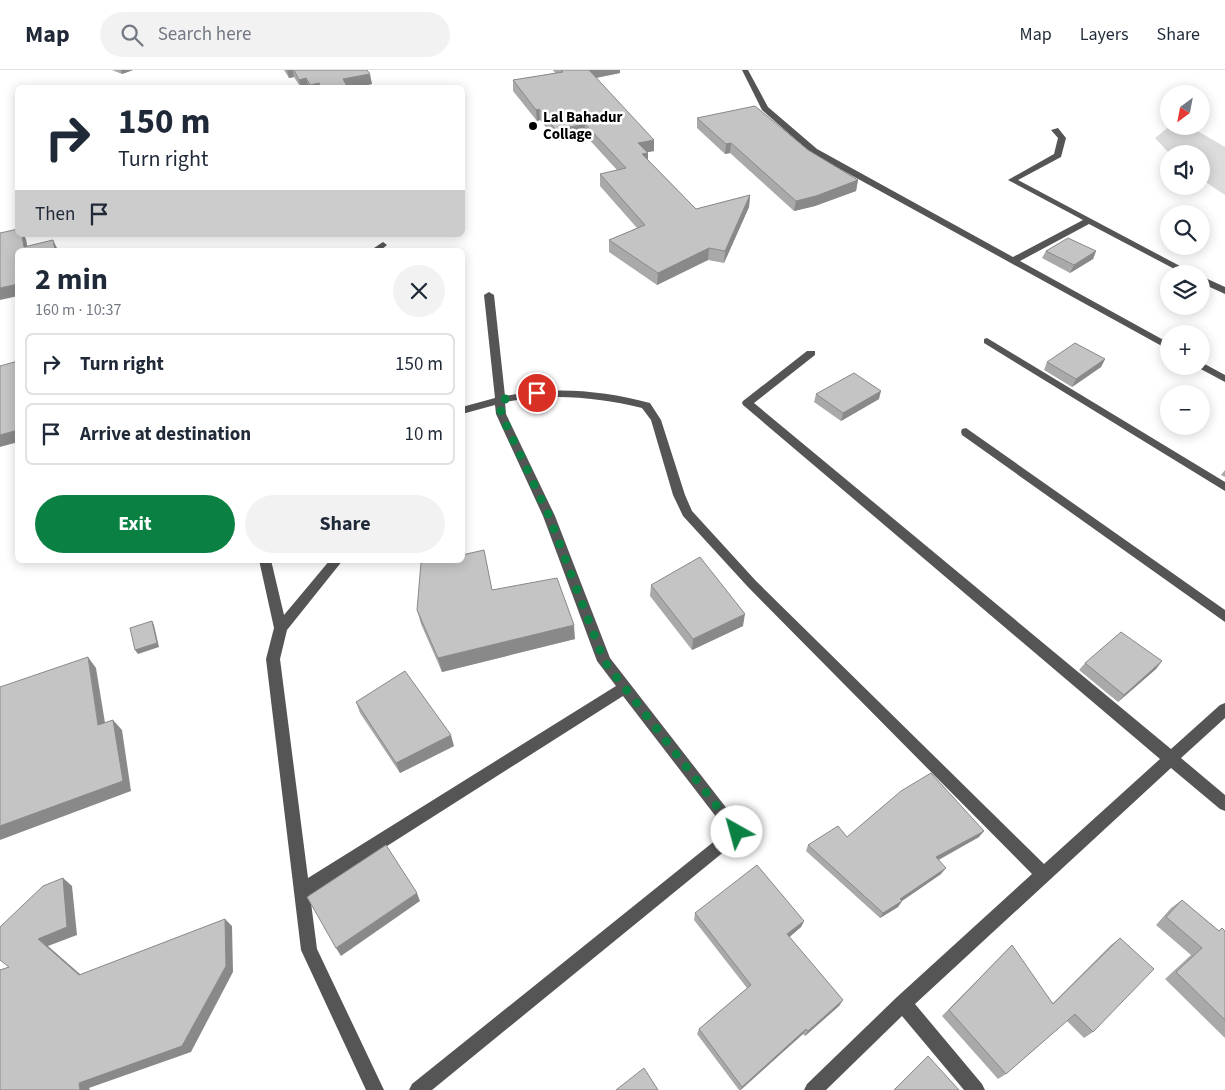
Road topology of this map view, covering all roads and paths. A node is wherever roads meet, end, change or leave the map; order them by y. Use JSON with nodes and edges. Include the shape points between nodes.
{"nodes":[{"id":1,"x":745,"y":70,"type":"edge"},
{"id":2,"x":1055,"y":130,"type":"dead end"},
{"id":3,"x":1088,"y":221,"type":"junction"},
{"id":4,"x":1014,"y":260,"type":"junction"},
{"id":5,"x":1174,"y":265,"type":"edge"},
{"id":6,"x":1210,"y":284,"type":"edge"},
{"id":7,"x":1225,"y":291,"type":"edge"},
{"id":8,"x":489,"y":295,"type":"dead end"},
{"id":9,"x":987,"y":341,"type":"dead end"},
{"id":10,"x":1160,"y":342,"type":"edge"},
{"id":11,"x":811,"y":353,"type":"dead end"},
{"id":12,"x":1210,"y":370,"type":"edge"},
{"id":13,"x":1225,"y":378,"type":"edge"},
{"id":14,"x":500,"y":400,"type":"junction"},
{"id":15,"x":465,"y":410,"type":"edge"},
{"id":16,"x":966,"y":432,"type":"dead end"},
{"id":17,"x":1225,"y":488,"type":"edge"},
{"id":18,"x":266,"y":563,"type":"edge"},
{"id":19,"x":335,"y":563,"type":"edge"},
{"id":20,"x":1225,"y":617,"type":"edge"},
{"id":21,"x":281,"y":628,"type":"junction"},
{"id":22,"x":624,"y":688,"type":"junction"},
{"id":23,"x":1225,"y":709,"type":"edge"},
{"id":24,"x":1171,"y":759,"type":"junction"},
{"id":25,"x":1225,"y":804,"type":"edge"},
{"id":26,"x":1044,"y":875,"type":"junction"},
{"id":27,"x":302,"y":891,"type":"junction"},
{"id":28,"x":903,"y":1004,"type":"junction"},
{"id":29,"x":375,"y":1090,"type":"edge"},
{"id":30,"x":418,"y":1090,"type":"edge"},
{"id":31,"x":813,"y":1090,"type":"edge"},
{"id":32,"x":976,"y":1090,"type":"edge"}],
"edges":[{"from":1,"to":4,"type":"street","via":[[765,108],[814,151]]},
{"from":2,"to":3,"type":"street","via":[[1062,138],[1058,155],[1012,180]]},
{"from":3,"to":4,"type":"street"},
{"from":3,"to":5,"type":"street"},
{"from":4,"to":10,"type":"street"},
{"from":6,"to":7,"type":"street"},
{"from":8,"to":14,"type":"street"},
{"from":9,"to":17,"type":"street"},
{"from":11,"to":24,"type":"street","via":[[747,403]]},
{"from":12,"to":13,"type":"street"},
{"from":14,"to":15,"type":"street"},
{"from":14,"to":22,"type":"street","via":[[501,414],[549,516],[604,661]]},
{"from":14,"to":26,"type":"street","via":[[537,393],[570,394],[646,405],[656,420],[687,513],[759,591]]},
{"from":16,"to":20,"type":"street"},
{"from":18,"to":21,"type":"street"},
{"from":19,"to":21,"type":"street"},
{"from":21,"to":27,"type":"street","via":[[273,659]]},
{"from":22,"to":27,"type":"street"},
{"from":22,"to":30,"type":"street","via":[[737,832]]},
{"from":23,"to":24,"type":"street"},
{"from":24,"to":25,"type":"street"},
{"from":24,"to":26,"type":"street"},
{"from":26,"to":28,"type":"street"},
{"from":27,"to":29,"type":"street","via":[[309,950]]},
{"from":28,"to":31,"type":"street"},
{"from":28,"to":32,"type":"street"}]}
